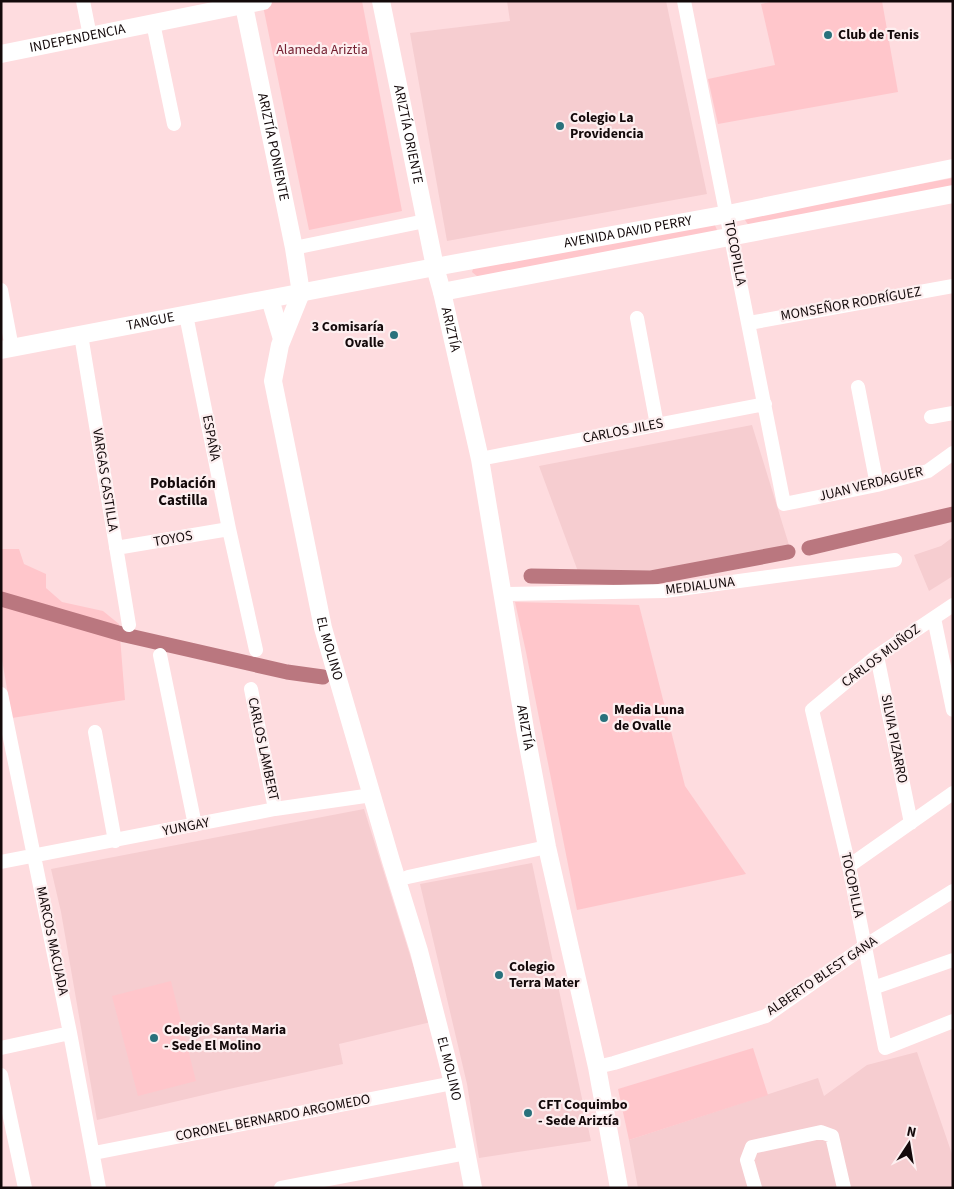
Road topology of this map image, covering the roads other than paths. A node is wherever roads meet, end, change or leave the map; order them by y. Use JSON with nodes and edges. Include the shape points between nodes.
{"nodes":[{"id":1,"x":82,"y":1,"type":"edge"},
{"id":2,"x":263,"y":1,"type":"edge"},
{"id":3,"x":381,"y":1,"type":"edge"},
{"id":4,"x":684,"y":1,"type":"edge"},
{"id":5,"x":243,"y":3,"type":"edge"},
{"id":6,"x":153,"y":23,"type":"junction"},
{"id":7,"x":90,"y":36,"type":"junction"},
{"id":8,"x":1,"y":54,"type":"edge"},
{"id":9,"x":174,"y":124,"type":"dead end"},
{"id":10,"x":953,"y":168,"type":"edge"},
{"id":11,"x":953,"y":194,"type":"edge"},
{"id":12,"x":728,"y":214,"type":"junction"},
{"id":13,"x":425,"y":221,"type":"junction"},
{"id":14,"x":732,"y":236,"type":"junction"},
{"id":15,"x":294,"y":248,"type":"junction"},
{"id":16,"x":435,"y":267,"type":"junction"},
{"id":17,"x":953,"y":286,"type":"edge"},
{"id":18,"x":1,"y":290,"type":"edge"},
{"id":19,"x":442,"y":292,"type":"junction"},
{"id":20,"x":301,"y":293,"type":"junction"},
{"id":21,"x":270,"y":299,"type":"junction"},
{"id":22,"x":186,"y":315,"type":"junction"},
{"id":23,"x":637,"y":318,"type":"dead end"},
{"id":24,"x":749,"y":323,"type":"junction"},
{"id":25,"x":81,"y":335,"type":"junction"},
{"id":26,"x":282,"y":339,"type":"junction"},
{"id":27,"x":6,"y":349,"type":"edge"},
{"id":28,"x":858,"y":387,"type":"dead end"},
{"id":29,"x":765,"y":404,"type":"junction"},
{"id":30,"x":953,"y":413,"type":"edge"},
{"id":31,"x":931,"y":417,"type":"dead end"},
{"id":32,"x":657,"y":425,"type":"junction"},
{"id":33,"x":953,"y":453,"type":"edge"},
{"id":34,"x":480,"y":459,"type":"junction"},
{"id":35,"x":877,"y":485,"type":"junction"},
{"id":36,"x":784,"y":504,"type":"joint"},
{"id":37,"x":229,"y":529,"type":"junction"},
{"id":38,"x":116,"y":548,"type":"junction"},
{"id":39,"x":895,"y":560,"type":"dead end"},
{"id":40,"x":503,"y":594,"type":"junction"},
{"id":41,"x":953,"y":605,"type":"edge"},
{"id":42,"x":934,"y":618,"type":"junction"},
{"id":43,"x":129,"y":625,"type":"dead end"},
{"id":44,"x":256,"y":650,"type":"dead end"},
{"id":45,"x":160,"y":656,"type":"dead end"},
{"id":46,"x":877,"y":656,"type":"junction"},
{"id":47,"x":251,"y":689,"type":"dead end"},
{"id":48,"x":1,"y":694,"type":"edge"},
{"id":49,"x":812,"y":710,"type":"joint"},
{"id":50,"x":953,"y":710,"type":"edge"},
{"id":51,"x":95,"y":732,"type":"dead end"},
{"id":52,"x":953,"y":794,"type":"edge"},
{"id":53,"x":372,"y":795,"type":"junction"},
{"id":54,"x":275,"y":809,"type":"junction"},
{"id":55,"x":911,"y":823,"type":"junction"},
{"id":56,"x":195,"y":825,"type":"junction"},
{"id":57,"x":115,"y":841,"type":"junction"},
{"id":58,"x":547,"y":847,"type":"junction"},
{"id":59,"x":35,"y":857,"type":"junction"},
{"id":60,"x":1,"y":862,"type":"edge"},
{"id":61,"x":849,"y":866,"type":"junction"},
{"id":62,"x":408,"y":877,"type":"joint"},
{"id":63,"x":953,"y":891,"type":"edge"},
{"id":64,"x":865,"y":946,"type":"junction"},
{"id":65,"x":419,"y":951,"type":"junction"},
{"id":66,"x":953,"y":960,"type":"edge"},
{"id":67,"x":873,"y":988,"type":"junction"},
{"id":68,"x":953,"y":1021,"type":"edge"},
{"id":69,"x":70,"y":1033,"type":"junction"},
{"id":70,"x":1,"y":1048,"type":"edge"},
{"id":71,"x":597,"y":1067,"type":"junction"},
{"id":72,"x":1,"y":1075,"type":"edge"},
{"id":73,"x":453,"y":1083,"type":"junction"},
{"id":74,"x":94,"y":1153,"type":"junction"},
{"id":75,"x":466,"y":1153,"type":"junction"},
{"id":76,"x":25,"y":1188,"type":"edge"},
{"id":77,"x":99,"y":1188,"type":"edge"},
{"id":78,"x":281,"y":1188,"type":"edge"},
{"id":79,"x":473,"y":1188,"type":"edge"},
{"id":80,"x":619,"y":1188,"type":"edge"},
{"id":81,"x":755,"y":1188,"type":"edge"},
{"id":82,"x":844,"y":1188,"type":"edge"}],
"edges":[{"from":1,"to":7,"type":"street"},
{"from":2,"to":5,"type":"main road","name":"INDEPENDENCIA"},
{"from":3,"to":13,"type":"main road","name":"ARIZTÍA ORIENTE"},
{"from":4,"to":12,"type":"street","name":"TOCOPILLA"},
{"from":5,"to":6,"type":"main road","name":"INDEPENDENCIA"},
{"from":5,"to":15,"type":"main road","name":"ARIZTÍA PONIENTE"},
{"from":6,"to":7,"type":"main road","name":"INDEPENDENCIA"},
{"from":6,"to":9,"type":"street"},
{"from":7,"to":8,"type":"main road","name":"INDEPENDENCIA"},
{"from":10,"to":12,"type":"main road","name":"AVENIDA DAVID PERRY"},
{"from":11,"to":14,"type":"main road","name":"AVENIDA DAVID PERRY"},
{"from":12,"to":14,"type":"street","name":"TOCOPILLA"},
{"from":12,"to":16,"type":"main road","name":"AVENIDA DAVID PERRY"},
{"from":13,"to":15,"type":"street"},
{"from":13,"to":16,"type":"main road","name":"ARIZTÍA ORIENTE"},
{"from":14,"to":19,"type":"main road","name":"AVENIDA DAVID PERRY"},
{"from":14,"to":24,"type":"street","name":"TOCOPILLA"},
{"from":15,"to":20,"type":"main road","name":"ARIZTÍA PONIENTE"},
{"from":16,"to":19,"type":"main road","name":"ARIZTÍA"},
{"from":16,"to":20,"type":"main road","name":"AVENIDA DAVID PERRY"},
{"from":17,"to":24,"type":"street","name":"MONSEÑOR RODRÍGUEZ"},
{"from":18,"to":27,"type":"street"},
{"from":19,"to":34,"type":"main road","name":"ARIZTÍA"},
{"from":20,"to":21,"type":"main road","name":"TANGUE"},
{"from":20,"to":26,"type":"main road","name":"EL MOLINO"},
{"from":21,"to":22,"type":"main road","name":"TANGUE"},
{"from":21,"to":26,"type":"main road","name":"EL MOLINO"},
{"from":22,"to":25,"type":"main road","name":"TANGUE"},
{"from":22,"to":37,"type":"street","name":"ESPAÑA"},
{"from":23,"to":32,"type":"street"},
{"from":24,"to":29,"type":"street","name":"TOCOPILLA"},
{"from":25,"to":27,"type":"main road","name":"TANGUE"},
{"from":25,"to":38,"type":"street","name":"VARGAS CASTILLA"},
{"from":26,"to":53,"type":"main road","name":"EL MOLINO","via":[[273,381],[323,628]]},
{"from":28,"to":35,"type":"street"},
{"from":29,"to":32,"type":"street","name":"CARLOS JILES"},
{"from":29,"to":36,"type":"street","name":"TOCOPILLA"},
{"from":30,"to":31,"type":"street"},
{"from":32,"to":34,"type":"street","name":"CARLOS JILES"},
{"from":33,"to":35,"type":"street","name":"JUAN VERDAGUER","via":[[928,471]]},
{"from":34,"to":40,"type":"main road","name":"ARIZTÍA"},
{"from":35,"to":36,"type":"street","name":"JUAN VERDAGUER"},
{"from":37,"to":38,"type":"street","name":"TOYOS"},
{"from":37,"to":44,"type":"street","name":"ESPAÑA"},
{"from":38,"to":43,"type":"street","name":"VARGAS CASTILLA"},
{"from":39,"to":40,"type":"street","name":"MEDIALUNA","via":[[665,591]]},
{"from":40,"to":58,"type":"main road","name":"ARIZTÍA"},
{"from":41,"to":42,"type":"street","name":"CARLOS MUÑOZ"},
{"from":42,"to":46,"type":"street","name":"CARLOS MUÑOZ"},
{"from":42,"to":50,"type":"street"},
{"from":45,"to":56,"type":"street"},
{"from":46,"to":49,"type":"street","name":"CARLOS MUÑOZ"},
{"from":46,"to":55,"type":"street","name":"SILVIA PIZARRO"},
{"from":47,"to":54,"type":"street","name":"CARLOS LAMBERT"},
{"from":48,"to":59,"type":"street","name":"MARCOS MACUADA"},
{"from":49,"to":61,"type":"street","name":"TOCOPILLA"},
{"from":51,"to":57,"type":"street"},
{"from":52,"to":55,"type":"street"},
{"from":53,"to":54,"type":"street","name":"YUNGAY"},
{"from":53,"to":65,"type":"main road","name":"EL MOLINO"},
{"from":54,"to":56,"type":"street","name":"YUNGAY"},
{"from":55,"to":61,"type":"street"},
{"from":56,"to":57,"type":"street","name":"YUNGAY"},
{"from":57,"to":59,"type":"street","name":"YUNGAY"},
{"from":58,"to":62,"type":"street"},
{"from":58,"to":71,"type":"main road","name":"ARIZTÍA"},
{"from":59,"to":60,"type":"street","name":"YUNGAY"},
{"from":59,"to":69,"type":"street","name":"MARCOS MACUADA"},
{"from":61,"to":64,"type":"street","name":"TOCOPILLA"},
{"from":62,"to":65,"type":"main road","name":"EL MOLINO"},
{"from":63,"to":64,"type":"street","name":"ALBERTO BLEST GANA"},
{"from":64,"to":67,"type":"street","name":"TOCOPILLA"},
{"from":64,"to":71,"type":"street","name":"ALBERTO BLEST GANA","via":[[766,1016]]},
{"from":65,"to":73,"type":"main road","name":"EL MOLINO"},
{"from":66,"to":67,"type":"street"},
{"from":67,"to":68,"type":"street","name":"TOCOPILLA","via":[[885,1048]]},
{"from":69,"to":70,"type":"street"},
{"from":69,"to":74,"type":"street","name":"MARCOS MACUADA"},
{"from":71,"to":80,"type":"main road","name":"ARIZTÍA"},
{"from":72,"to":76,"type":"street"},
{"from":73,"to":74,"type":"street","name":"CORONEL BERNARDO ARGOMEDO"},
{"from":73,"to":75,"type":"main road","name":"EL MOLINO"},
{"from":74,"to":77,"type":"street","name":"MARCOS MACUADA"},
{"from":75,"to":78,"type":"street"},
{"from":75,"to":79,"type":"main road","name":"EL MOLINO"},
{"from":81,"to":82,"type":"street","via":[[747,1160],[752,1147],[821,1132],[832,1136]]}]}
